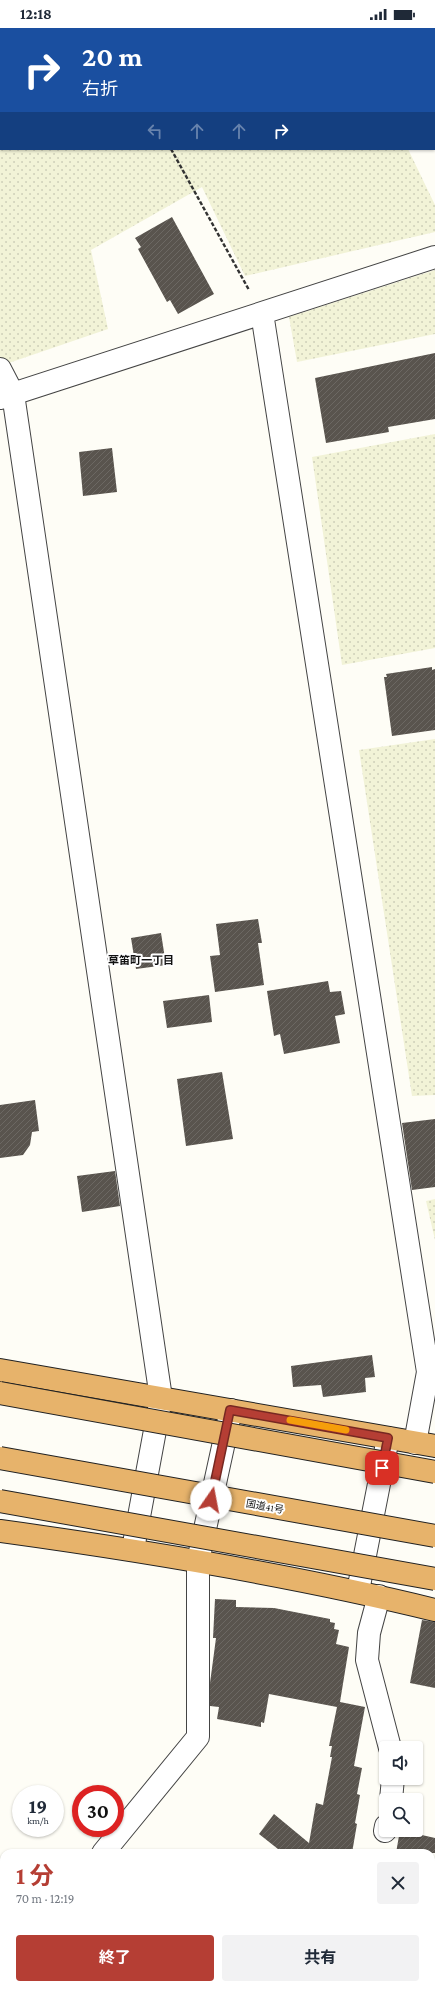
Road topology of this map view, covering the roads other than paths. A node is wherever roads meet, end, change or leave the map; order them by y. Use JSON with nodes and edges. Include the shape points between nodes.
{"nodes":[{"id":1,"x":435,"y":257,"type":"edge"},
{"id":2,"x":262,"y":313,"type":"junction"},
{"id":3,"x":0,"y":369,"type":"edge"},
{"id":4,"x":7,"y":396,"type":"edge"},
{"id":5,"x":0,"y":1370,"type":"edge"},
{"id":6,"x":0,"y":1393,"type":"edge"},
{"id":7,"x":161,"y":1398,"type":"junction"},
{"id":8,"x":230,"y":1410,"type":"junction"},
{"id":9,"x":388,"y":1438,"type":"junction"},
{"id":10,"x":425,"y":1444,"type":"edge"},
{"id":11,"x":0,"y":1458,"type":"edge"},
{"id":12,"x":435,"y":1472,"type":"edge"},
{"id":13,"x":0,"y":1473,"type":"edge"},
{"id":14,"x":0,"y":1501,"type":"edge"},
{"id":15,"x":0,"y":1531,"type":"edge"},
{"id":16,"x":435,"y":1536,"type":"edge"},
{"id":17,"x":133,"y":1549,"type":"junction"},
{"id":18,"x":435,"y":1550,"type":"edge"},
{"id":19,"x":198,"y":1561,"type":"junction"},
{"id":20,"x":435,"y":1579,"type":"edge"},
{"id":21,"x":368,"y":1593,"type":"junction"},
{"id":22,"x":435,"y":1610,"type":"edge"},
{"id":23,"x":388,"y":1741,"type":"edge"},
{"id":24,"x":106,"y":1849,"type":"edge"}],
"edges":[{"from":1,"to":2,"type":"street"},
{"from":2,"to":4,"type":"street"},
{"from":2,"to":10,"type":"street","via":[[428,1372]]},
{"from":3,"to":4,"type":"street"},
{"from":4,"to":7,"type":"street"},
{"from":5,"to":7,"type":"highway"},
{"from":6,"to":12,"type":"highway","bridge":true},
{"from":7,"to":8,"type":"highway"},
{"from":7,"to":17,"type":"street"},
{"from":8,"to":9,"type":"highway"},
{"from":8,"to":19,"type":"street"},
{"from":9,"to":10,"type":"highway"},
{"from":9,"to":21,"type":"street"},
{"from":11,"to":16,"type":"highway","name":"国道41号","bridge":true},
{"from":13,"to":18,"type":"highway","name":"国道41号"},
{"from":14,"to":20,"type":"highway","bridge":true},
{"from":15,"to":17,"type":"highway"},
{"from":17,"to":19,"type":"highway"},
{"from":19,"to":21,"type":"highway"},
{"from":19,"to":24,"type":"street","via":[[198,1737]]},
{"from":21,"to":22,"type":"highway"},
{"from":21,"to":23,"type":"street","via":[[367,1660]]}]}
